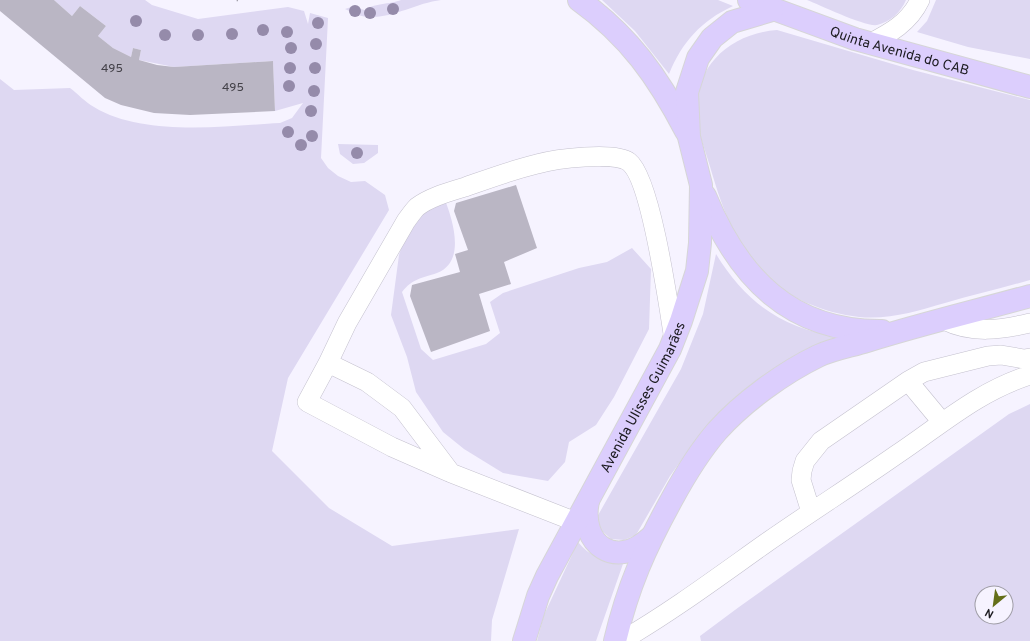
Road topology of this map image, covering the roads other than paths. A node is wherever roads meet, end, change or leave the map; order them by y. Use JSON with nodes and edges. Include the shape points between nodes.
{"nodes":[{"id":1,"x":579,"y":0,"type":"edge"},
{"id":2,"x":749,"y":0,"type":"edge"},
{"id":3,"x":920,"y":0,"type":"edge"},
{"id":4,"x":772,"y":10,"type":"junction"},
{"id":5,"x":869,"y":44,"type":"junction"},
{"id":6,"x":1028,"y":87,"type":"edge"},
{"id":7,"x":690,"y":137,"type":"junction"},
{"id":8,"x":701,"y":185,"type":"junction"},
{"id":9,"x":1030,"y":296,"type":"edge"},
{"id":10,"x":944,"y":320,"type":"junction"},
{"id":11,"x":1030,"y":323,"type":"edge"},
{"id":12,"x":899,"y":331,"type":"junction"},
{"id":13,"x":674,"y":340,"type":"junction"},
{"id":14,"x":1030,"y":358,"type":"edge"},
{"id":15,"x":328,"y":363,"type":"junction"},
{"id":16,"x":1030,"y":375,"type":"edge"},
{"id":17,"x":908,"y":381,"type":"junction"},
{"id":18,"x":942,"y":422,"type":"junction"},
{"id":19,"x":450,"y":473,"type":"junction"},
{"id":20,"x":589,"y":496,"type":"junction"},
{"id":21,"x":811,"y":512,"type":"junction"},
{"id":22,"x":576,"y":522,"type":"junction"},
{"id":23,"x":650,"y":538,"type":"junction"},
{"id":24,"x":524,"y":641,"type":"edge"},
{"id":25,"x":615,"y":641,"type":"edge"},
{"id":26,"x":621,"y":641,"type":"edge"}],
"edges":[{"from":1,"to":7,"type":"main road","via":[[635,49],[672,103]]},
{"from":2,"to":4,"type":"main road","name":"Quinta Avenida do CAB"},
{"from":3,"to":5,"type":"lane","via":[[905,22]]},
{"from":4,"to":5,"type":"main road","name":"Quinta Avenida do CAB"},
{"from":4,"to":7,"type":"main road","via":[[732,22],[712,38],[698,58],[687,92]]},
{"from":5,"to":6,"type":"main road","name":"Quinta Avenida do CAB"},
{"from":7,"to":8,"type":"main road","name":"Avenida Ulisses Guimarães"},
{"from":8,"to":12,"type":"main road","via":[[716,224],[738,259],[748,273],[782,302],[818,322],[841,328]]},
{"from":8,"to":13,"type":"main road","name":"Avenida Ulisses Guimarães","via":[[702,216],[697,271]]},
{"from":9,"to":10,"type":"main road"},
{"from":10,"to":11,"type":"lane","via":[[977,330]]},
{"from":10,"to":12,"type":"main road"},
{"from":12,"to":23,"type":"main road","via":[[820,356],[756,396],[736,412],[700,453]]},
{"from":13,"to":15,"type":"lane","via":[[663,270],[643,186],[635,169],[629,162],[617,157],[581,157],[538,163],[438,196],[417,207],[378,268]]},
{"from":13,"to":20,"type":"main road","name":"Avenida Ulisses Guimarães"},
{"from":14,"to":17,"type":"lane","via":[[988,356],[939,367]]},
{"from":15,"to":19,"type":"lane","via":[[367,382],[402,408]]},
{"from":15,"to":19,"type":"lane","via":[[307,402],[392,447]]},
{"from":16,"to":18,"type":"lane","via":[[992,390]]},
{"from":17,"to":18,"type":"lane"},
{"from":17,"to":21,"type":"lane","via":[[821,441],[812,450],[805,461],[801,480]]},
{"from":18,"to":21,"type":"lane"},
{"from":19,"to":22,"type":"lane"},
{"from":20,"to":22,"type":"main road","name":"Avenida Ulisses Guimarães"},
{"from":20,"to":23,"type":"main road","via":[[586,525],[601,547],[614,552],[627,552],[640,548]]},
{"from":21,"to":26,"type":"lane","via":[[656,621]]},
{"from":22,"to":24,"type":"main road","name":"Avenida Ulisses Guimarães","via":[[538,596]]},
{"from":23,"to":25,"type":"main road","via":[[624,603]]}]}
